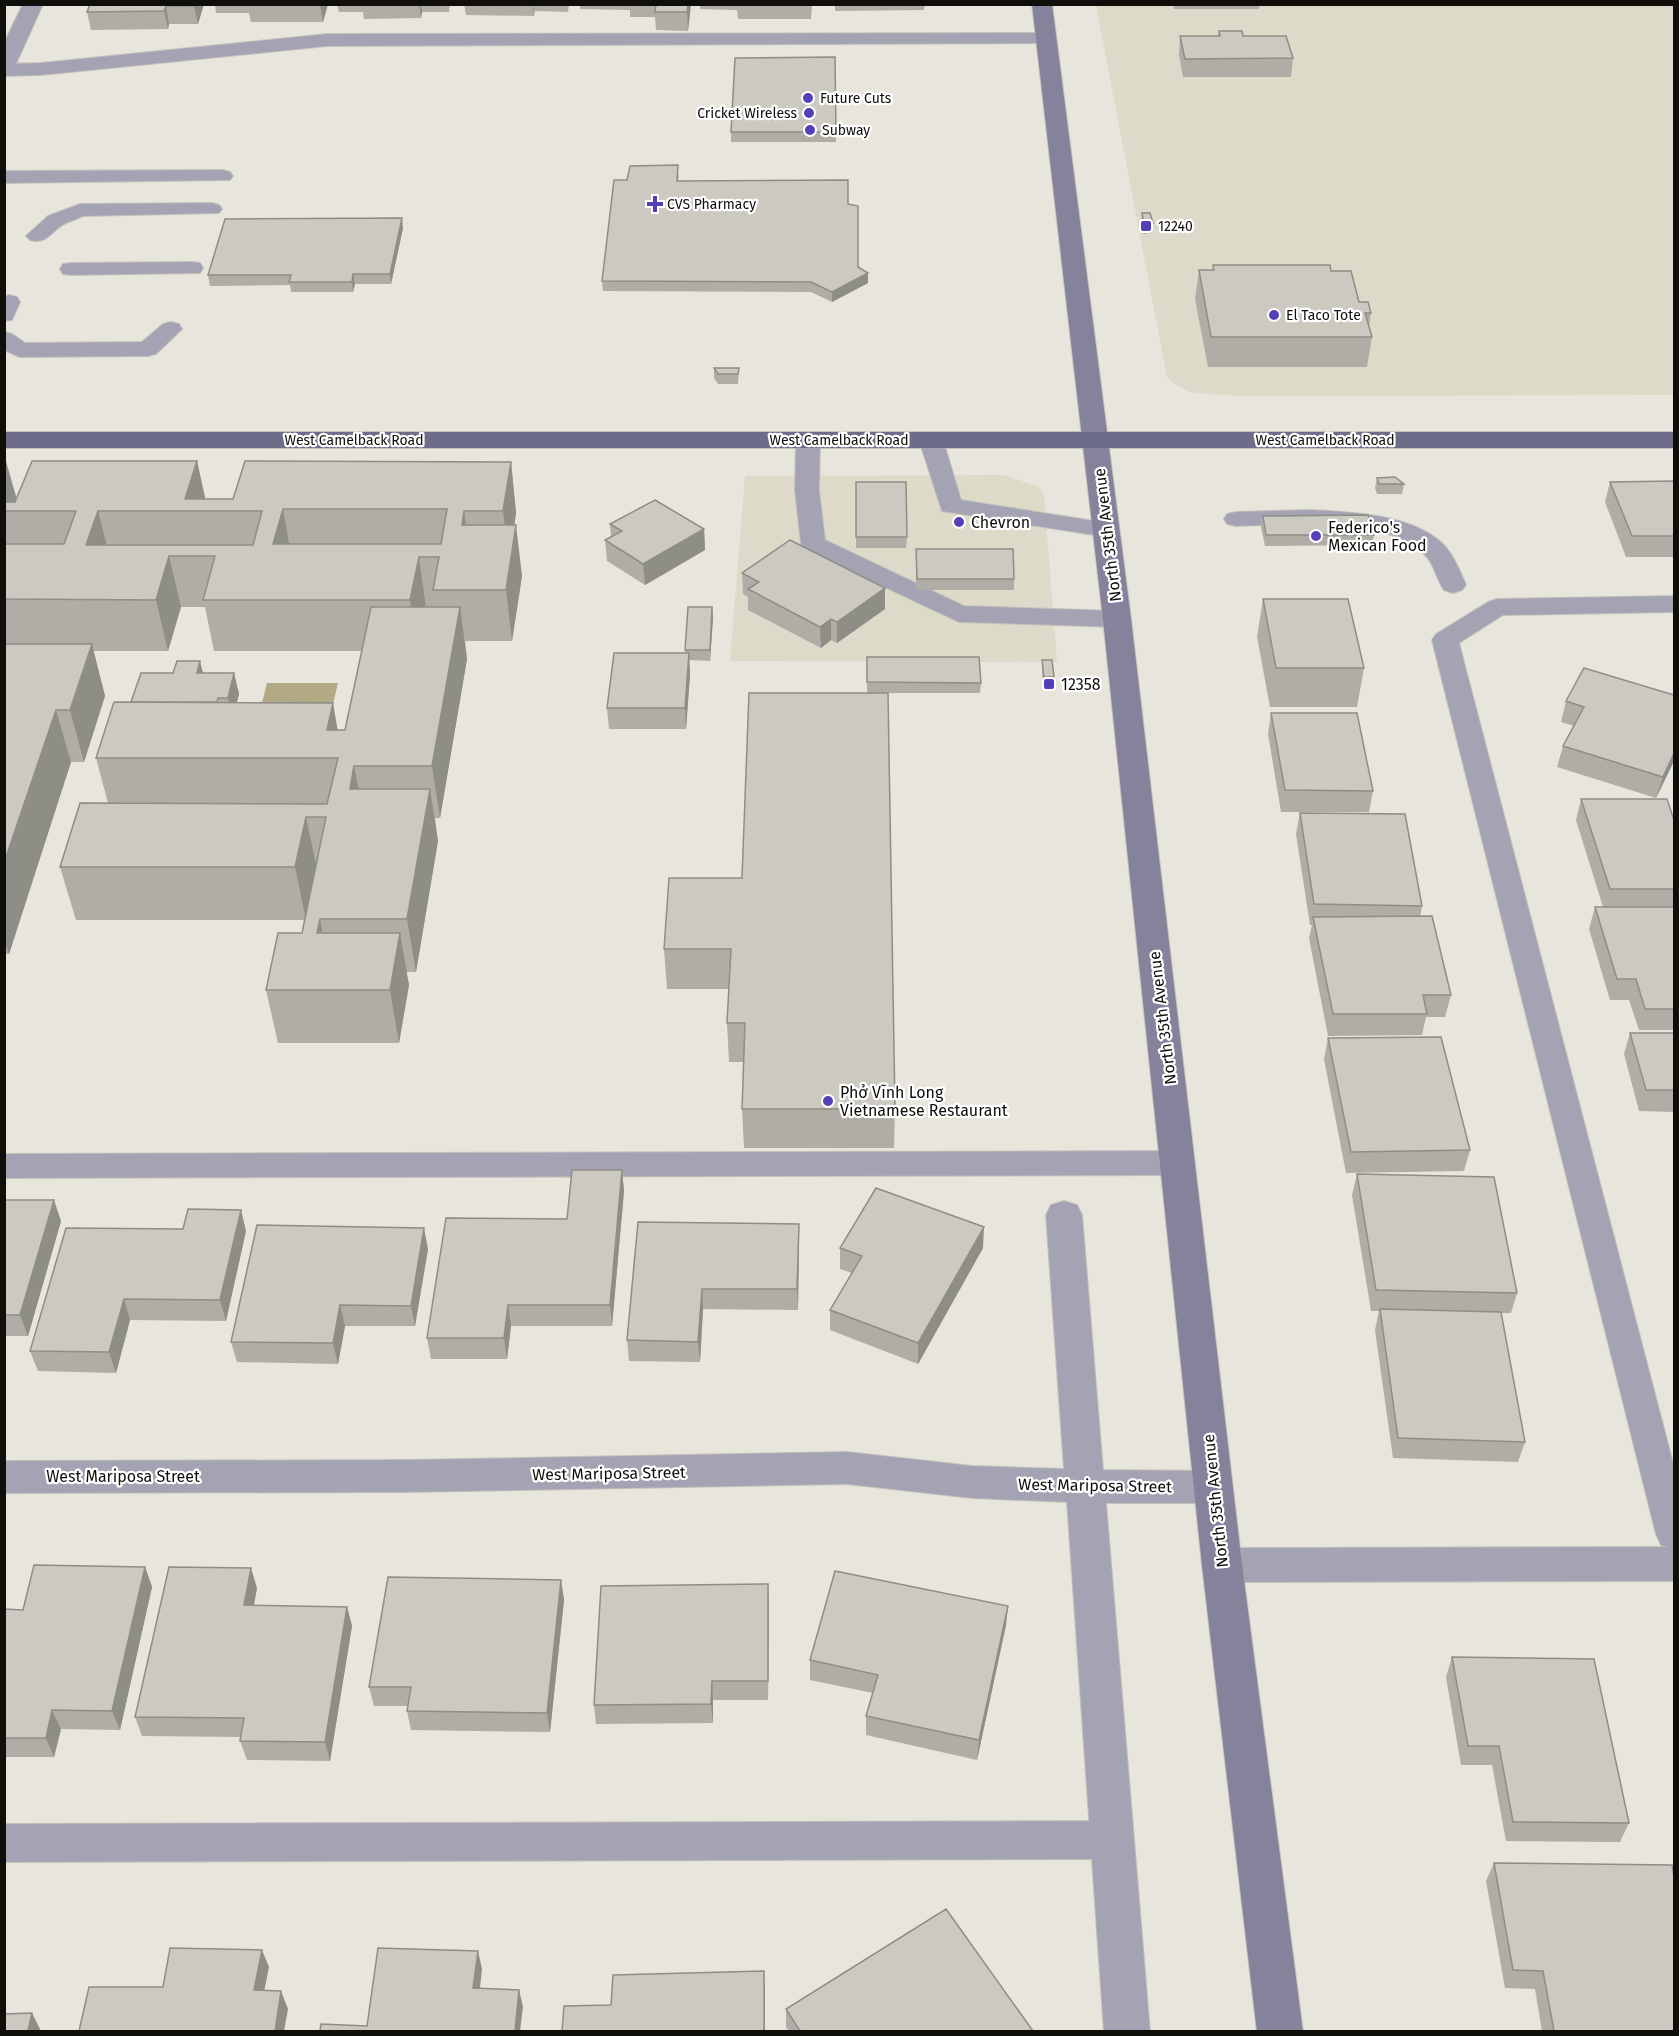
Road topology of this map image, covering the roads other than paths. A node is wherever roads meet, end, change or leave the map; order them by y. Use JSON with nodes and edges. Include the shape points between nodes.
{"nodes":[{"id":1,"x":33,"y":4,"type":"edge"},
{"id":2,"x":1042,"y":4,"type":"edge"},
{"id":3,"x":1046,"y":39,"type":"junction"},
{"id":4,"x":4,"y":68,"type":"edge"},
{"id":5,"x":224,"y":176,"type":"dead end"},
{"id":6,"x":4,"y":177,"type":"edge"},
{"id":7,"x":212,"y":209,"type":"dead end"},
{"id":8,"x":37,"y":236,"type":"dead end"},
{"id":9,"x":192,"y":268,"type":"dead end"},
{"id":10,"x":71,"y":269,"type":"dead end"},
{"id":11,"x":171,"y":329,"type":"dead end"},
{"id":12,"x":4,"y":339,"type":"edge"},
{"id":13,"x":4,"y":440,"type":"edge"},
{"id":14,"x":808,"y":440,"type":"junction"},
{"id":15,"x":931,"y":440,"type":"junction"},
{"id":16,"x":1096,"y":440,"type":"junction"},
{"id":17,"x":1674,"y":440,"type":"edge"},
{"id":18,"x":1236,"y":519,"type":"dead end"},
{"id":19,"x":1107,"y":530,"type":"junction"},
{"id":20,"x":1454,"y":585,"type":"dead end"},
{"id":21,"x":1674,"y":604,"type":"edge"},
{"id":22,"x":1117,"y":619,"type":"junction"},
{"id":23,"x":1179,"y":1163,"type":"junction"},
{"id":24,"x":4,"y":1166,"type":"edge"},
{"id":25,"x":1064,"y":1215,"type":"dead end"},
{"id":26,"x":4,"y":1477,"type":"edge"},
{"id":27,"x":1087,"y":1486,"type":"junction"},
{"id":28,"x":1214,"y":1487,"type":"junction"},
{"id":29,"x":1674,"y":1534,"type":"edge"},
{"id":30,"x":1674,"y":1564,"type":"edge"},
{"id":31,"x":1222,"y":1565,"type":"junction"},
{"id":32,"x":1113,"y":1840,"type":"junction"},
{"id":33,"x":4,"y":1843,"type":"edge"},
{"id":34,"x":1127,"y":2031,"type":"edge"},
{"id":35,"x":1280,"y":2031,"type":"edge"}],
"edges":[{"from":1,"to":4,"type":"street"},
{"from":2,"to":3,"type":"main road","name":"North 35th Avenue"},
{"from":3,"to":4,"type":"lane","via":[[327,40],[41,69]]},
{"from":3,"to":16,"type":"main road","name":"North 35th Avenue"},
{"from":5,"to":6,"type":"lane"},
{"from":7,"to":8,"type":"lane","via":[[80,210],[55,219]]},
{"from":9,"to":10,"type":"lane"},
{"from":11,"to":12,"type":"lane","via":[[148,349],[20,350]]},
{"from":13,"to":14,"type":"main road","name":"West Camelback Road"},
{"from":14,"to":15,"type":"main road","name":"West Camelback Road"},
{"from":14,"to":22,"type":"lane","via":[[807,490],[813,544],[959,614]]},
{"from":15,"to":16,"type":"main road","name":"West Camelback Road"},
{"from":15,"to":19,"type":"lane","via":[[951,506]]},
{"from":16,"to":17,"type":"main road","name":"West Camelback Road"},
{"from":16,"to":19,"type":"main road","name":"North 35th Avenue"},
{"from":18,"to":20,"type":"lane","via":[[1348,519],[1382,524],[1431,546],[1443,560]]},
{"from":19,"to":22,"type":"main road","name":"North 35th Avenue"},
{"from":21,"to":29,"type":"lane","via":[[1497,607],[1445,640]]},
{"from":22,"to":23,"type":"main road","name":"North 35th Avenue"},
{"from":23,"to":24,"type":"lane"},
{"from":23,"to":28,"type":"main road","name":"North 35th Avenue"},
{"from":25,"to":27,"type":"street"},
{"from":26,"to":27,"type":"street","name":"West Mariposa Street","via":[[407,1476],[847,1468],[972,1482]]},
{"from":27,"to":28,"type":"street","name":"West Mariposa Street"},
{"from":27,"to":32,"type":"street"},
{"from":28,"to":31,"type":"main road","name":"North 35th Avenue"},
{"from":30,"to":31,"type":"street"},
{"from":31,"to":35,"type":"main road","name":"North 35th Avenue"},
{"from":32,"to":33,"type":"lane"},
{"from":32,"to":34,"type":"street"}]}
